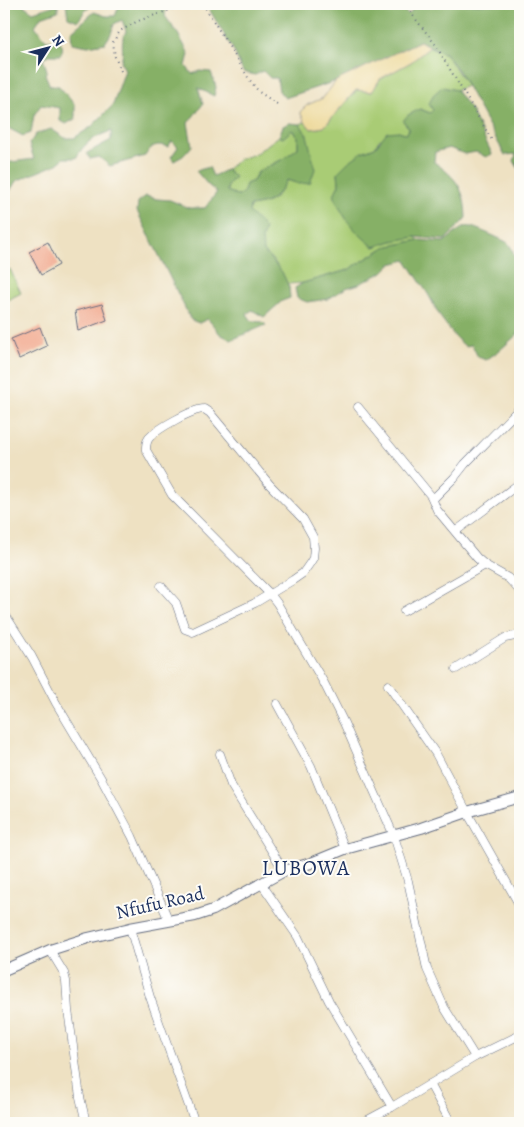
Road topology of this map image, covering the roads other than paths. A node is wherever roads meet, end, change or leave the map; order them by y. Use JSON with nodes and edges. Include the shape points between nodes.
{"nodes":[{"id":1,"x":358,"y":407,"type":"dead end"},
{"id":2,"x":520,"y":408,"type":"edge"},
{"id":3,"x":520,"y":483,"type":"edge"},
{"id":4,"x":433,"y":499,"type":"junction"},
{"id":5,"x":456,"y":532,"type":"junction"},
{"id":6,"x":485,"y":565,"type":"junction"},
{"id":7,"x":161,"y":586,"type":"dead end"},
{"id":8,"x":520,"y":591,"type":"edge"},
{"id":9,"x":270,"y":594,"type":"junction"},
{"id":10,"x":404,"y":611,"type":"dead end"},
{"id":11,"x":4,"y":613,"type":"edge"},
{"id":12,"x":520,"y":634,"type":"edge"},
{"id":13,"x":456,"y":669,"type":"dead end"},
{"id":14,"x":388,"y":685,"type":"dead end"},
{"id":15,"x":277,"y":704,"type":"dead end"},
{"id":16,"x":220,"y":754,"type":"dead end"},
{"id":17,"x":520,"y":797,"type":"edge"},
{"id":18,"x":466,"y":812,"type":"junction"},
{"id":19,"x":394,"y":836,"type":"junction"},
{"id":20,"x":345,"y":849,"type":"junction"},
{"id":21,"x":284,"y":871,"type":"junction"},
{"id":22,"x":261,"y":883,"type":"junction"},
{"id":23,"x":520,"y":906,"type":"edge"},
{"id":24,"x":169,"y":921,"type":"junction"},
{"id":25,"x":130,"y":928,"type":"junction"},
{"id":26,"x":50,"y":950,"type":"junction"},
{"id":27,"x":4,"y":970,"type":"edge"},
{"id":28,"x":520,"y":1035,"type":"edge"},
{"id":29,"x":475,"y":1056,"type":"junction"},
{"id":30,"x":430,"y":1084,"type":"junction"},
{"id":31,"x":392,"y":1107,"type":"junction"},
{"id":32,"x":86,"y":1123,"type":"edge"},
{"id":33,"x":195,"y":1123,"type":"edge"},
{"id":34,"x":362,"y":1123,"type":"edge"},
{"id":35,"x":451,"y":1123,"type":"edge"}],
"edges":[{"from":1,"to":4,"type":"street"},
{"from":2,"to":4,"type":"street"},
{"from":3,"to":5,"type":"street"},
{"from":4,"to":5,"type":"street","via":[[437,510]]},
{"from":5,"to":6,"type":"street"},
{"from":6,"to":8,"type":"street","via":[[508,578]]},
{"from":6,"to":10,"type":"street"},
{"from":7,"to":9,"type":"street","via":[[176,602],[183,626],[190,632]]},
{"from":9,"to":9,"type":"street","via":[[172,495],[146,450],[147,441],[155,433],[195,410],[204,409],[210,414],[270,486],[303,519],[313,537],[313,558],[306,570]]},
{"from":9,"to":19,"type":"street","via":[[287,616],[328,691]]},
{"from":11,"to":24,"type":"street","via":[[102,780],[132,836]]},
{"from":12,"to":13,"type":"street","via":[[505,638]]},
{"from":14,"to":18,"type":"street","via":[[436,754]]},
{"from":15,"to":20,"type":"street","via":[[311,766]]},
{"from":16,"to":21,"type":"street","via":[[231,785]]},
{"from":17,"to":18,"type":"street","name":"Nfufu Road"},
{"from":18,"to":19,"type":"street","name":"Nfufu Road"},
{"from":18,"to":23,"type":"street"},
{"from":19,"to":20,"type":"street","name":"Nfufu Road"},
{"from":19,"to":29,"type":"street","via":[[408,881],[426,968],[444,1007]]},
{"from":20,"to":21,"type":"street","name":"Nfufu Road"},
{"from":21,"to":22,"type":"street","name":"Nfufu Road"},
{"from":22,"to":24,"type":"street","name":"Nfufu Road","via":[[213,910]]},
{"from":22,"to":31,"type":"street","via":[[298,937],[329,1001]]},
{"from":24,"to":25,"type":"street","name":"Nfufu Road"},
{"from":25,"to":26,"type":"street","name":"Nfufu Road"},
{"from":25,"to":33,"type":"street","via":[[150,997]]},
{"from":26,"to":27,"type":"street","name":"Nfufu Road"},
{"from":26,"to":32,"type":"street","via":[[65,977]]},
{"from":28,"to":29,"type":"street"},
{"from":29,"to":30,"type":"street"},
{"from":30,"to":31,"type":"street"},
{"from":30,"to":35,"type":"street"},
{"from":31,"to":34,"type":"street"}]}
